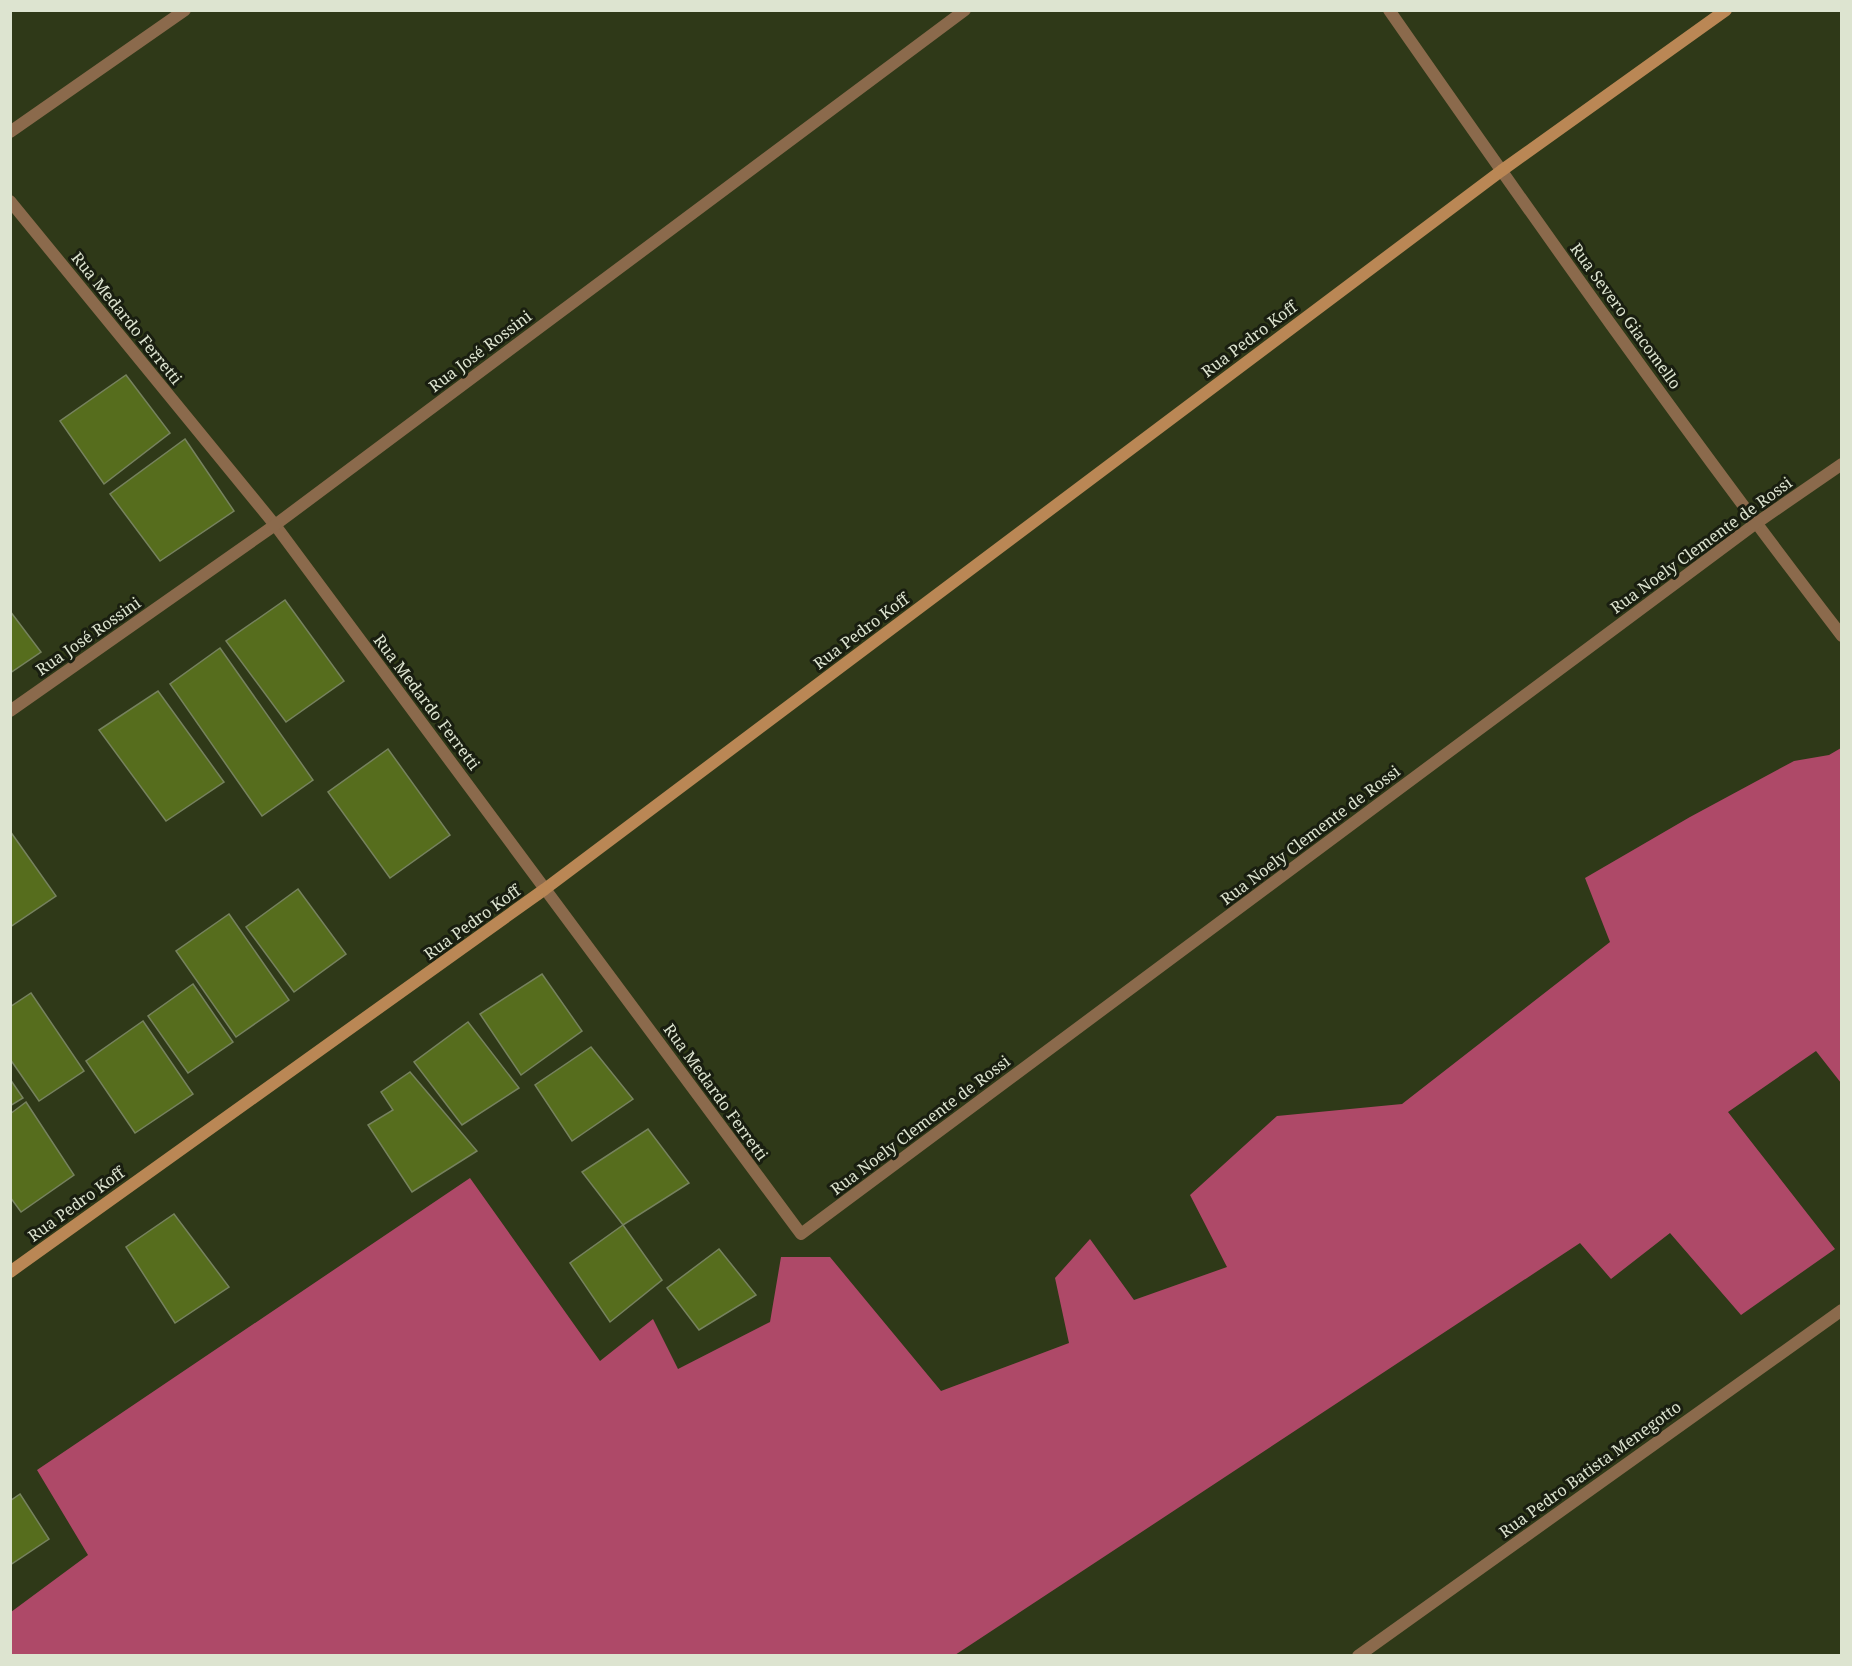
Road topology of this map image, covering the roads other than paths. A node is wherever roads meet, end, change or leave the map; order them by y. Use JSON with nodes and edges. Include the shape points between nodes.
{"nodes":[{"id":1,"x":185,"y":10,"type":"edge"},
{"id":2,"x":965,"y":10,"type":"edge"},
{"id":3,"x":1389,"y":10,"type":"edge"},
{"id":4,"x":1726,"y":10,"type":"edge"},
{"id":5,"x":10,"y":132,"type":"edge"},
{"id":6,"x":1501,"y":171,"type":"junction"},
{"id":7,"x":10,"y":201,"type":"edge"},
{"id":8,"x":1842,"y":464,"type":"edge"},
{"id":9,"x":1755,"y":524,"type":"junction"},
{"id":10,"x":275,"y":525,"type":"junction"},
{"id":11,"x":1842,"y":636,"type":"edge"},
{"id":12,"x":10,"y":711,"type":"edge"},
{"id":13,"x":545,"y":889,"type":"junction"},
{"id":14,"x":801,"y":1234,"type":"joint"},
{"id":15,"x":10,"y":1272,"type":"edge"},
{"id":16,"x":1842,"y":1310,"type":"edge"},
{"id":17,"x":1358,"y":1656,"type":"edge"}],
"edges":[{"from":1,"to":5,"type":"street"},
{"from":2,"to":10,"type":"street","name":"Rua José Rossini"},
{"from":3,"to":6,"type":"street","name":"Rua Severo Giacomello"},
{"from":4,"to":6,"type":"street","name":"Rua Pedro Koff"},
{"from":6,"to":9,"type":"street","name":"Rua Severo Giacomello"},
{"from":6,"to":13,"type":"street","name":"Rua Pedro Koff"},
{"from":7,"to":10,"type":"street","name":"Rua Medardo Ferretti"},
{"from":8,"to":9,"type":"street","name":"Rua Noely Clemente de Rossi"},
{"from":9,"to":11,"type":"street","name":"Rua Severo Giacomello"},
{"from":9,"to":14,"type":"street","name":"Rua Noely Clemente de Rossi"},
{"from":10,"to":12,"type":"street","name":"Rua José Rossini"},
{"from":10,"to":13,"type":"street","name":"Rua Medardo Ferretti"},
{"from":13,"to":14,"type":"street","name":"Rua Medardo Ferretti"},
{"from":13,"to":15,"type":"street","name":"Rua Pedro Koff"},
{"from":16,"to":17,"type":"street","name":"Rua Pedro Batista Menegotto"}]}
